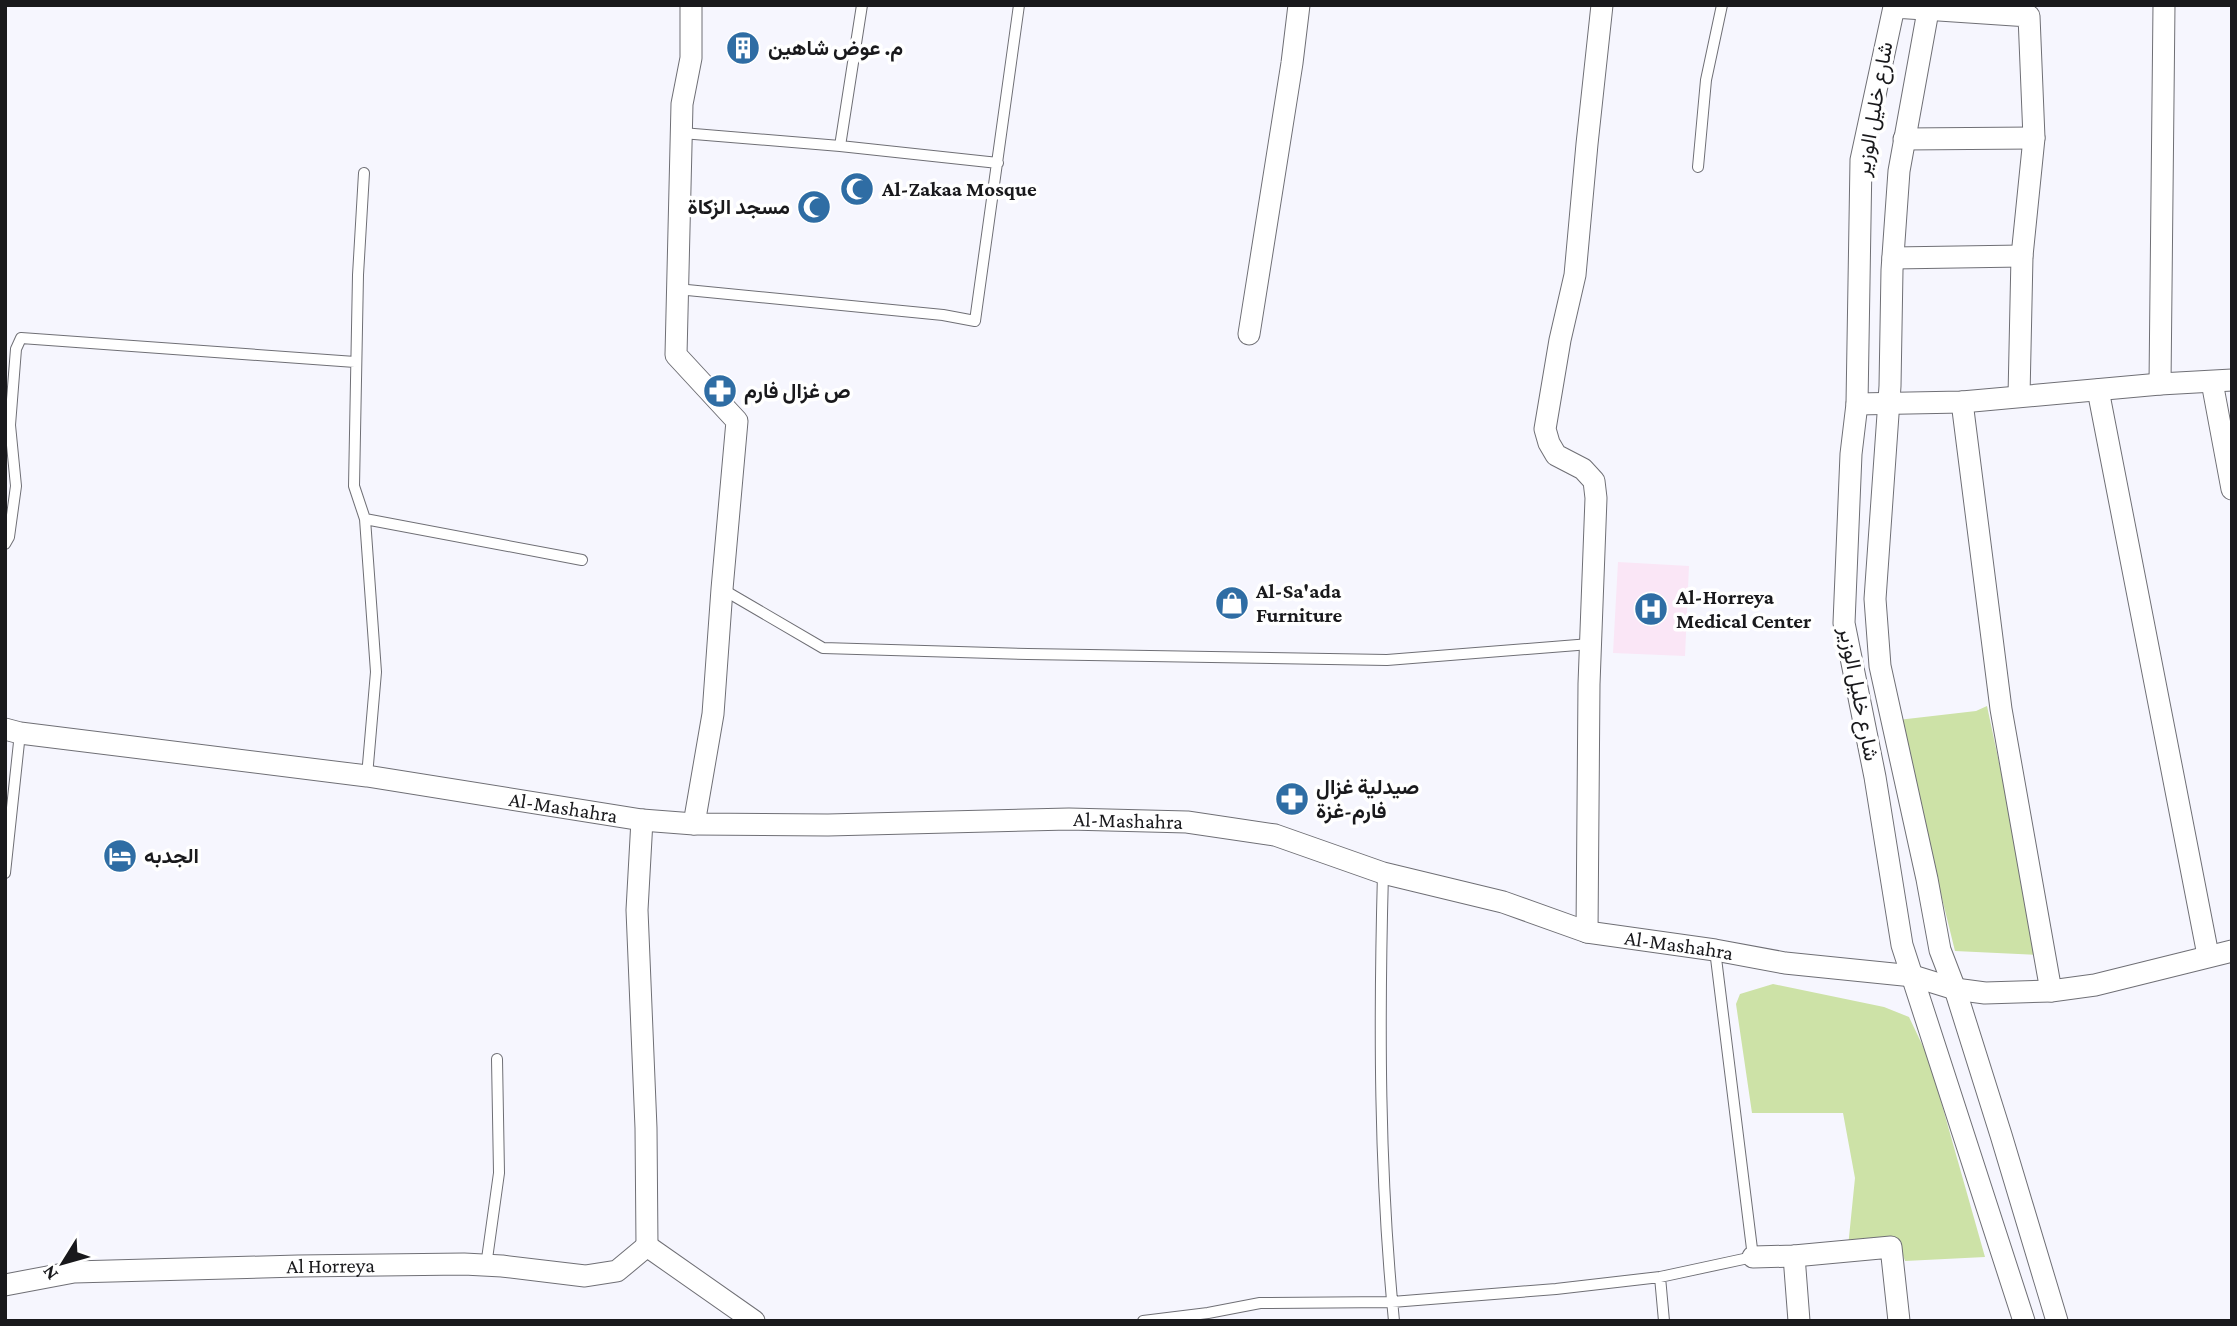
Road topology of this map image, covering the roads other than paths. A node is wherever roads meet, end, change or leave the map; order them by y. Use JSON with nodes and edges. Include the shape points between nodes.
{"nodes":[{"id":1,"x":691,"y":5,"type":"edge"},
{"id":2,"x":862,"y":5,"type":"edge"},
{"id":3,"x":1019,"y":5,"type":"edge"},
{"id":4,"x":1299,"y":5,"type":"edge"},
{"id":5,"x":1602,"y":5,"type":"edge"},
{"id":6,"x":1722,"y":5,"type":"edge"},
{"id":7,"x":2164,"y":5,"type":"edge"},
{"id":8,"x":1928,"y":11,"type":"junction"},
{"id":9,"x":682,"y":132,"type":"junction"},
{"id":10,"x":2034,"y":138,"type":"junction"},
{"id":11,"x":1904,"y":139,"type":"junction"},
{"id":12,"x":840,"y":146,"type":"junction"},
{"id":13,"x":998,"y":163,"type":"junction"},
{"id":14,"x":1698,"y":167,"type":"dead end"},
{"id":15,"x":364,"y":173,"type":"dead end"},
{"id":16,"x":2022,"y":256,"type":"junction"},
{"id":17,"x":1893,"y":258,"type":"junction"},
{"id":18,"x":677,"y":289,"type":"junction"},
{"id":19,"x":1249,"y":334,"type":"dead end"},
{"id":20,"x":355,"y":362,"type":"junction"},
{"id":21,"x":2222,"y":381,"type":"edge"},
{"id":22,"x":2160,"y":384,"type":"junction"},
{"id":23,"x":2098,"y":390,"type":"junction"},
{"id":24,"x":2019,"y":396,"type":"junction"},
{"id":25,"x":1962,"y":402,"type":"junction"},
{"id":26,"x":1857,"y":404,"type":"junction"},
{"id":27,"x":1888,"y":405,"type":"junction"},
{"id":28,"x":2232,"y":489,"type":"edge"},
{"id":29,"x":365,"y":519,"type":"junction"},
{"id":30,"x":5,"y":544,"type":"edge"},
{"id":31,"x":582,"y":561,"type":"dead end"},
{"id":32,"x":722,"y":589,"type":"junction"},
{"id":33,"x":1590,"y":644,"type":"junction"},
{"id":34,"x":13,"y":731,"type":"edge"},
{"id":35,"x":367,"y":776,"type":"junction"},
{"id":36,"x":642,"y":820,"type":"junction"},
{"id":37,"x":694,"y":824,"type":"junction"},
{"id":38,"x":5,"y":873,"type":"edge"},
{"id":39,"x":1383,"y":873,"type":"junction"},
{"id":40,"x":1587,"y":932,"type":"junction"},
{"id":41,"x":1715,"y":950,"type":"junction"},
{"id":42,"x":2232,"y":951,"type":"edge"},
{"id":43,"x":2208,"y":956,"type":"junction"},
{"id":44,"x":1913,"y":976,"type":"junction"},
{"id":45,"x":1955,"y":989,"type":"junction"},
{"id":46,"x":2051,"y":991,"type":"junction"},
{"id":47,"x":497,"y":1059,"type":"dead end"},
{"id":48,"x":646,"y":1246,"type":"junction"},
{"id":49,"x":1794,"y":1256,"type":"junction"},
{"id":50,"x":1753,"y":1257,"type":"junction"},
{"id":51,"x":486,"y":1266,"type":"junction"},
{"id":52,"x":1660,"y":1277,"type":"junction"},
{"id":53,"x":5,"y":1285,"type":"edge"},
{"id":54,"x":1392,"y":1302,"type":"junction"},
{"id":55,"x":754,"y":1321,"type":"edge"},
{"id":56,"x":1143,"y":1321,"type":"edge"},
{"id":57,"x":1394,"y":1321,"type":"edge"},
{"id":58,"x":1664,"y":1321,"type":"edge"},
{"id":59,"x":1799,"y":1321,"type":"edge"},
{"id":60,"x":1899,"y":1321,"type":"edge"},
{"id":61,"x":2024,"y":1321,"type":"edge"},
{"id":62,"x":2057,"y":1321,"type":"edge"}],
"edges":[{"from":1,"to":9,"type":"street","via":[[691,58]]},
{"from":2,"to":12,"type":"lane"},
{"from":3,"to":13,"type":"lane"},
{"from":4,"to":19,"type":"street"},
{"from":5,"to":33,"type":"street","via":[[1575,275],[1545,429],[1556,454],[1594,481]]},
{"from":6,"to":14,"type":"lane","via":[[1706,80]]},
{"from":7,"to":22,"type":"street"},
{"from":8,"to":10,"type":"street","via":[[2029,16]]},
{"from":8,"to":11,"type":"street","name":"شارع خليل الوزير"},
{"from":8,"to":26,"type":"street","name":"شارع خليل الوزير","via":[[1894,8],[1861,160]]},
{"from":9,"to":12,"type":"lane"},
{"from":9,"to":18,"type":"street"},
{"from":10,"to":11,"type":"street"},
{"from":10,"to":16,"type":"street"},
{"from":11,"to":17,"type":"street","name":"شارع خليل الوزير"},
{"from":12,"to":13,"type":"lane"},
{"from":13,"to":18,"type":"lane","via":[[975,321]]},
{"from":15,"to":20,"type":"lane"},
{"from":16,"to":17,"type":"street"},
{"from":16,"to":24,"type":"street"},
{"from":17,"to":27,"type":"street","name":"شارع خليل الوزير"},
{"from":18,"to":32,"type":"street","via":[[676,355],[737,421]]},
{"from":20,"to":29,"type":"lane","via":[[354,486]]},
{"from":20,"to":30,"type":"lane","via":[[21,338],[16,349],[10,425],[16,486]]},
{"from":21,"to":22,"type":"street"},
{"from":21,"to":28,"type":"street"},
{"from":22,"to":23,"type":"street"},
{"from":23,"to":24,"type":"street"},
{"from":23,"to":43,"type":"street"},
{"from":24,"to":25,"type":"street"},
{"from":25,"to":27,"type":"street"},
{"from":25,"to":46,"type":"street","via":[[2001,709]]},
{"from":26,"to":27,"type":"street"},
{"from":26,"to":44,"type":"street","name":"شارع خليل الوزير","via":[[1844,623],[1902,945]]},
{"from":27,"to":45,"type":"street","name":"شارع خليل الوزير","via":[[1875,599],[1880,666],[1940,950]]},
{"from":29,"to":31,"type":"lane"},
{"from":29,"to":35,"type":"lane","via":[[376,672]]},
{"from":32,"to":33,"type":"lane","via":[[823,648],[1387,660]]},
{"from":32,"to":37,"type":"street","via":[[713,714]]},
{"from":33,"to":40,"type":"street"},
{"from":34,"to":35,"type":"street","name":"Al-Mashahra"},
{"from":34,"to":38,"type":"lane"},
{"from":35,"to":36,"type":"street","name":"Al-Mashahra"},
{"from":36,"to":37,"type":"street","name":"Al-Mashahra"},
{"from":36,"to":48,"type":"street","via":[[637,911]]},
{"from":37,"to":39,"type":"street","name":"Al-Mashahra","via":[[1187,822],[1275,835]]},
{"from":39,"to":40,"type":"street","name":"Al-Mashahra","via":[[1503,902]]},
{"from":39,"to":54,"type":"lane","via":[[1380,1014]]},
{"from":40,"to":41,"type":"street","name":"Al-Mashahra"},
{"from":41,"to":44,"type":"street","name":"Al-Mashahra","via":[[1785,963]]},
{"from":41,"to":50,"type":"lane"},
{"from":42,"to":43,"type":"street","name":"Al-Mashahra"},
{"from":43,"to":46,"type":"street","name":"Al-Mashahra"},
{"from":44,"to":45,"type":"street","name":"Al-Mashahra"},
{"from":44,"to":61,"type":"street","name":"شارع خليل الوزير"},
{"from":45,"to":46,"type":"street","name":"Al-Mashahra"},
{"from":45,"to":62,"type":"street","name":"شارع خليل الوزير"},
{"from":47,"to":51,"type":"lane","via":[[499,1173]]},
{"from":48,"to":51,"type":"street","name":"Al Horreya","via":[[617,1271],[585,1276]]},
{"from":48,"to":55,"type":"street"},
{"from":49,"to":50,"type":"street"},
{"from":49,"to":59,"type":"street"},
{"from":49,"to":60,"type":"street","via":[[1891,1247]]},
{"from":50,"to":52,"type":"lane"},
{"from":51,"to":53,"type":"street","name":"Al Horreya","via":[[74,1272]]},
{"from":52,"to":54,"type":"lane"},
{"from":52,"to":58,"type":"lane"},
{"from":54,"to":56,"type":"lane","via":[[1260,1303]]},
{"from":54,"to":57,"type":"lane"}]}
